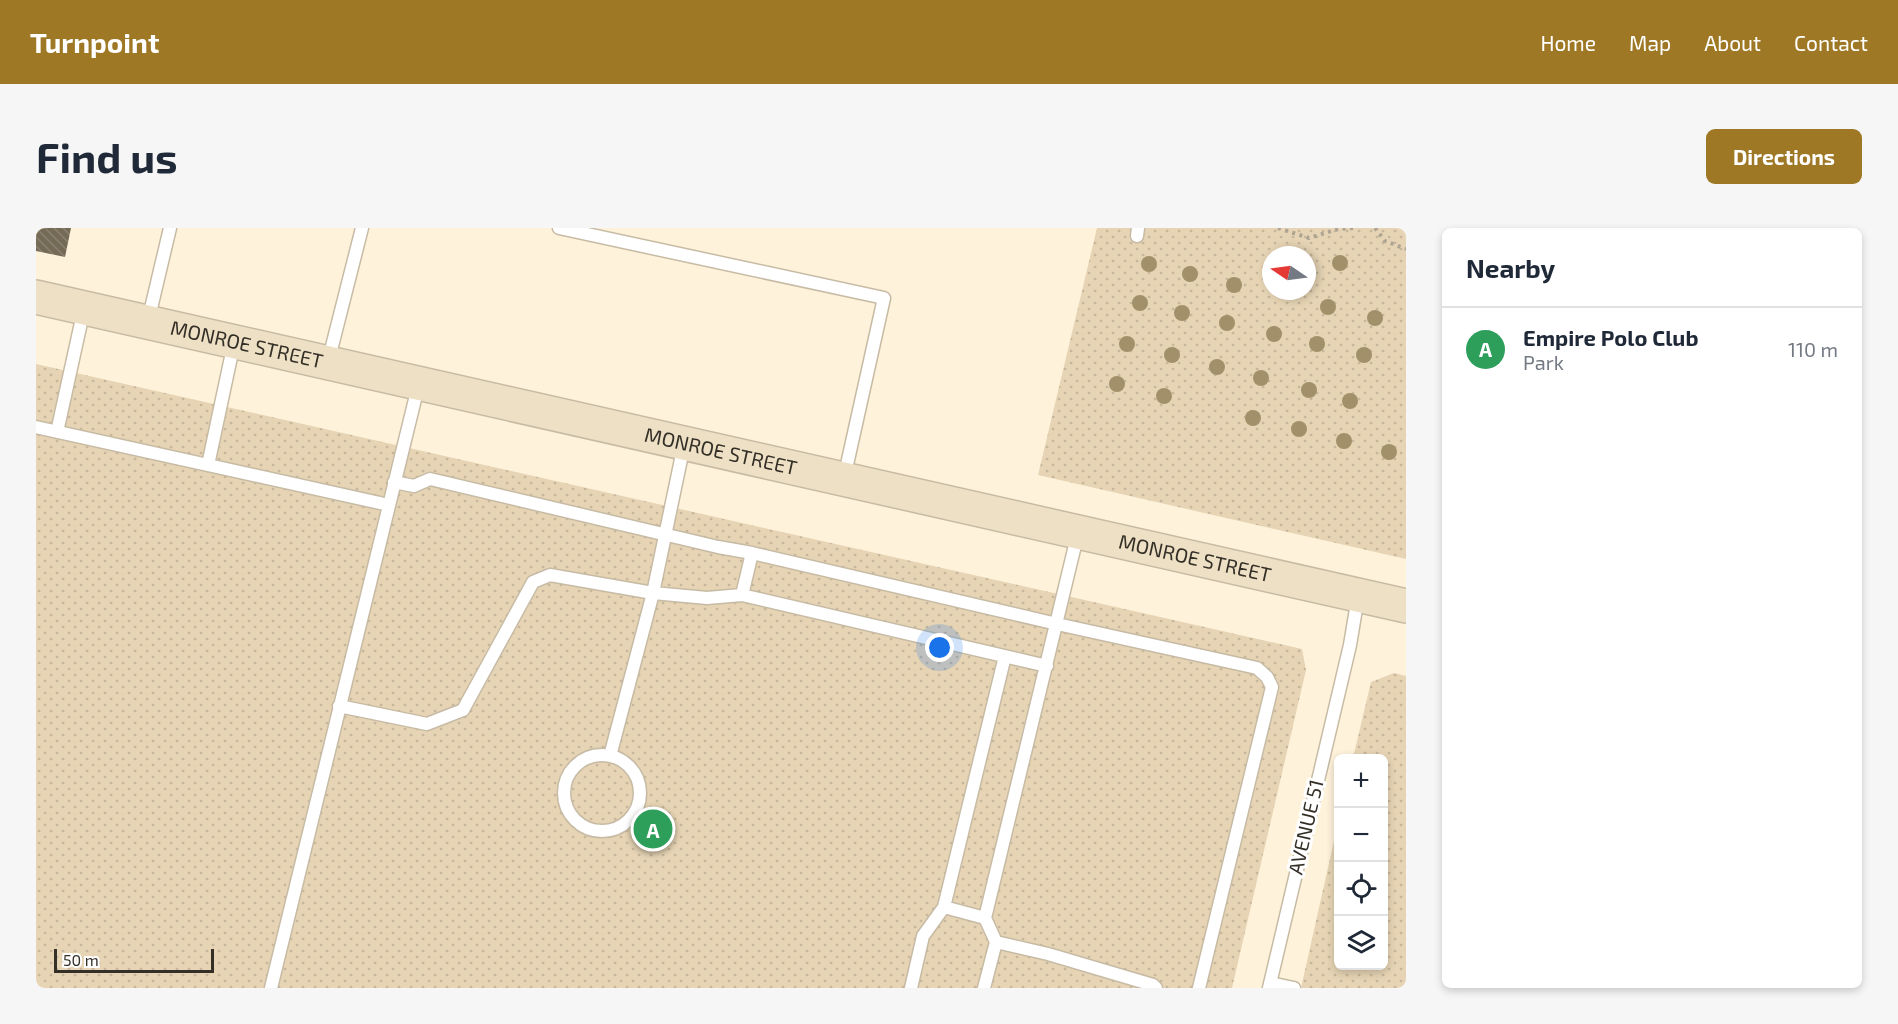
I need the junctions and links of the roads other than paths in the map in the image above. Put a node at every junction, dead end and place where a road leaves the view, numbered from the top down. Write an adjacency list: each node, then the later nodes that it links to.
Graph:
1 (170, 228): 6 (lane)
2 (362, 228): 8 (lane)
3 (559, 228): 14 (lane)
4 (36, 297): 5 (main road, MONROE STREET)
5 (84, 308): 6 (main road, MONROE STREET); 11 (lane)
6 (148, 322): 7 (main road, MONROE STREET)
7 (235, 342): 8 (main road, MONROE STREET); 13 (lane)
8 (328, 363): 9 (main road, MONROE STREET)
9 (419, 383): 12 (main road, MONROE STREET); 15 (lane)
10 (36, 428): 11 (lane)
11 (57, 432): 13 (lane)
12 (685, 443): 14 (main road, MONROE STREET); 18 (lane)
13 (208, 465): 16 (lane)
14 (844, 479): 17 (main road, MONROE STREET)
15 (394, 482): 16 (lane); 18 (lane)
16 (389, 505): 27 (lane)
17 (1078, 532): 22 (main road, MONROE STREET); 24 (lane)
18 (665, 534): 19 (lane); 20 (lane)
19 (752, 553): 21 (lane); 24 (lane)
20 (653, 593): 21 (lane); 27 (lane); 28 (lane)
21 (742, 595): 25 (lane)
22 (1359, 595): 23 (main road, MONROE STREET); 32 (lane, AVENUE 51)
23 (1406, 606)
24 (1057, 624): 26 (lane); 37 (lane)
25 (1005, 656): 26 (lane); 29 (lane)
26 (1047, 666): 30 (lane)
27 (339, 706): 33 (lane)
28 (610, 756): 28 (lane)
29 (944, 907): 30 (lane); 34 (lane)
30 (985, 918): 31 (lane)
31 (996, 942): 35 (lane); 36 (lane)
32 (1270, 985): 38 (lane)
33 (271, 988)
34 (911, 988)
35 (984, 988)
36 (1156, 988)
37 (1199, 988)
38 (1294, 988)

